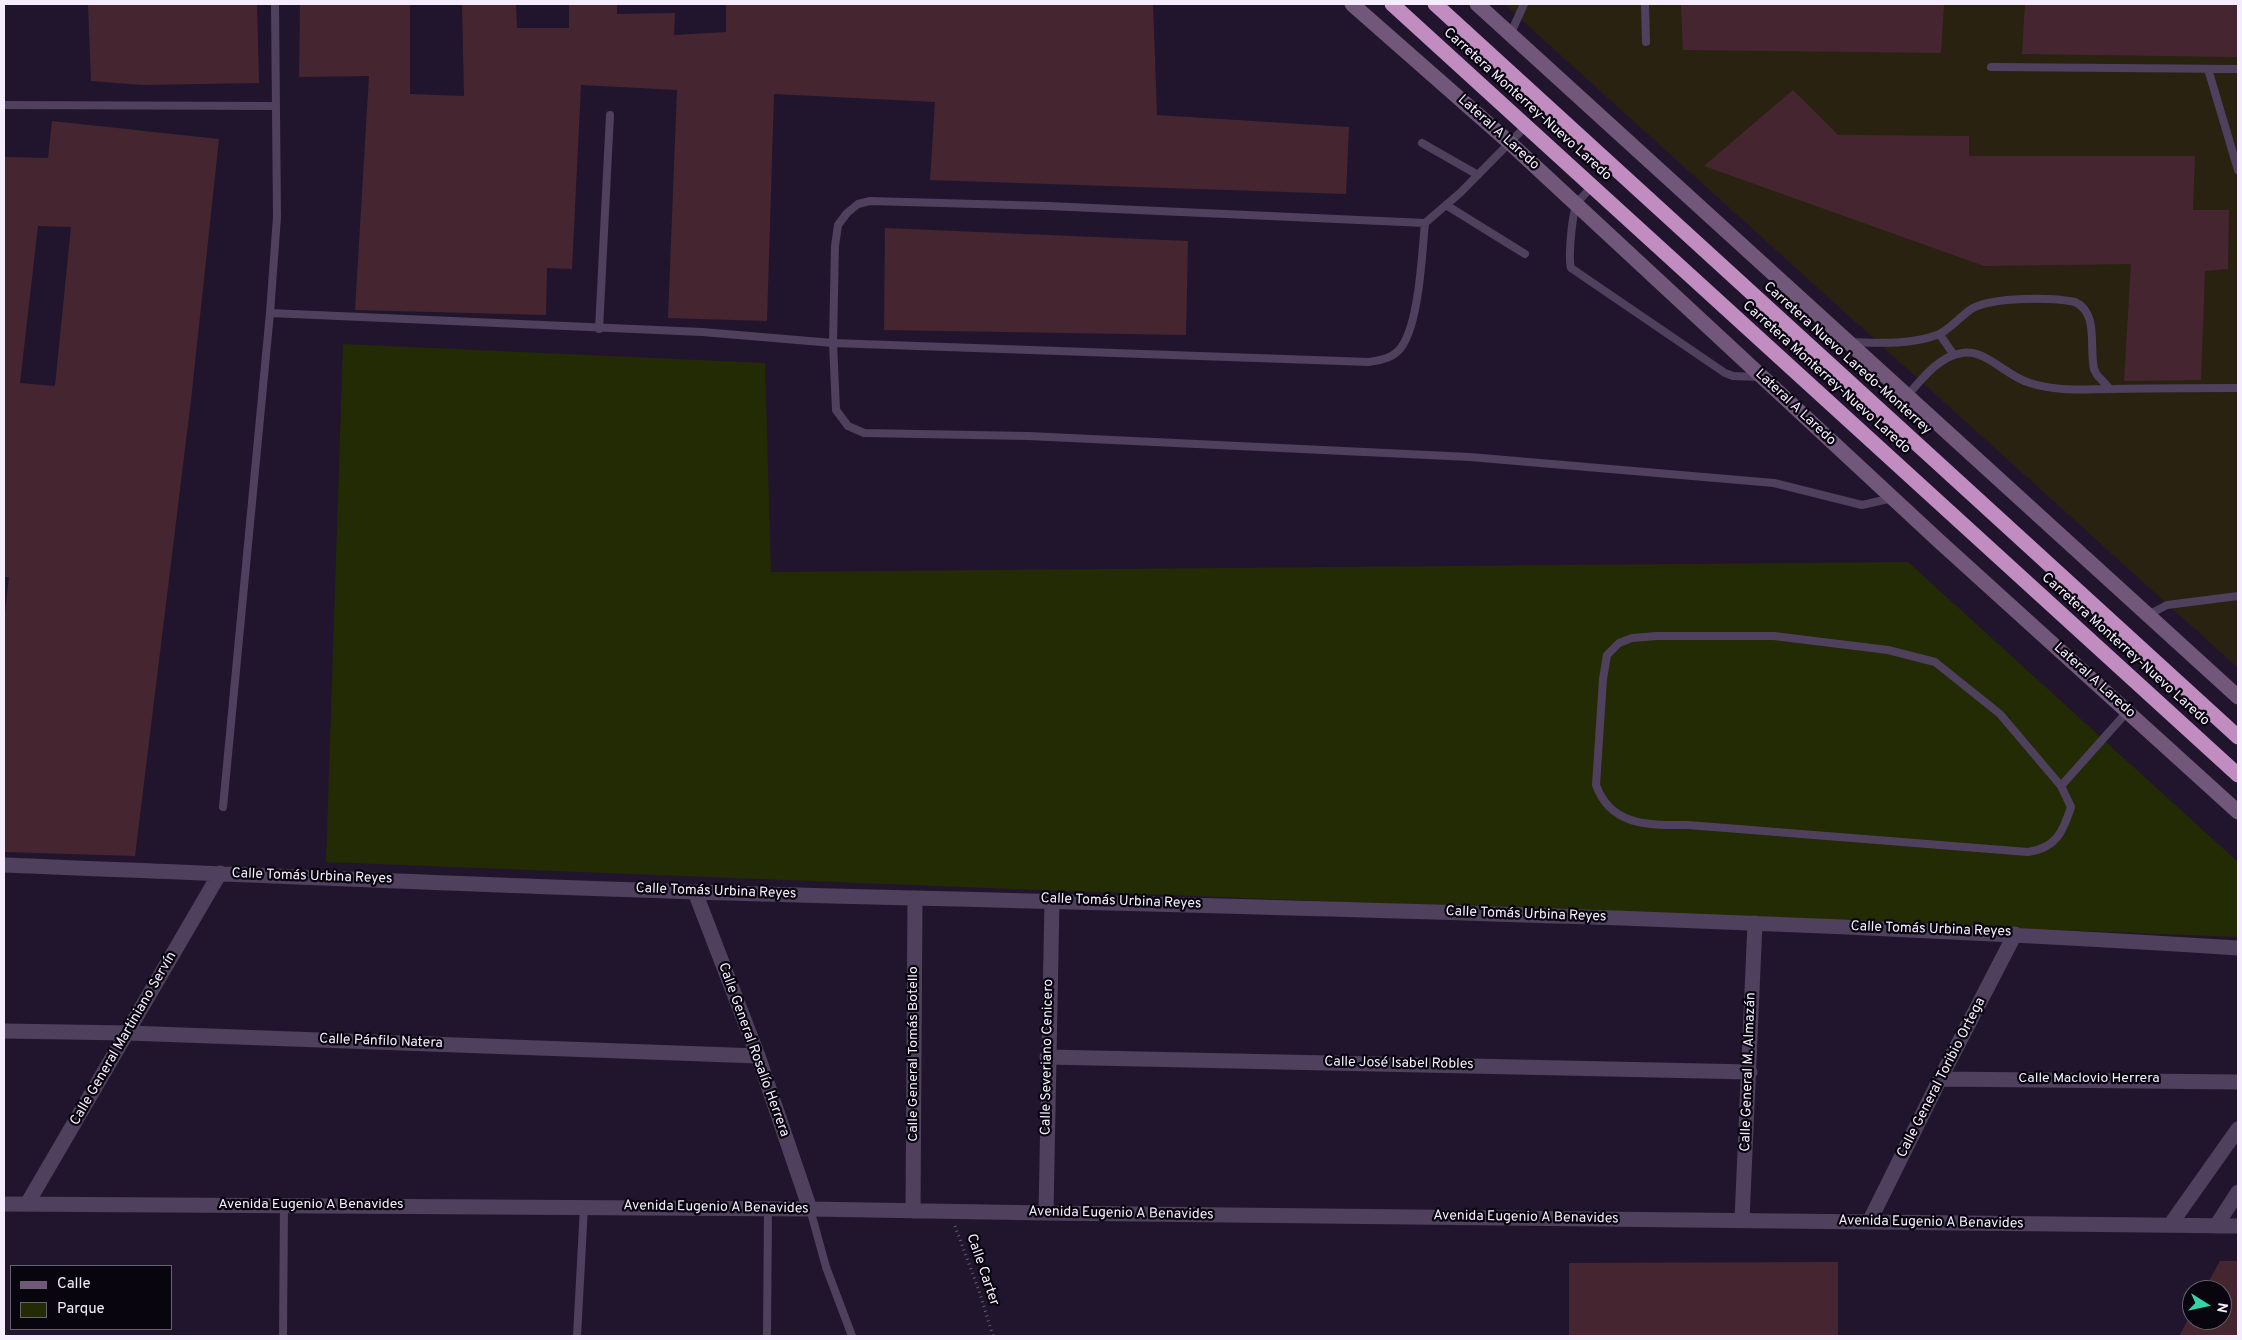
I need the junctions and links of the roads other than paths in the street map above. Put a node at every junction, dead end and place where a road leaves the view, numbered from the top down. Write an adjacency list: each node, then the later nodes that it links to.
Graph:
1 (275, 4): 14 (lane)
2 (1352, 4): 17 (street, Lateral A Laredo)
3 (1392, 4): 16 (highway, Carretera Monterrey-Nuevo Laredo)
4 (1435, 4): 41 (highway, Carretera Nuevo Laredo-Monterrey)
5 (1477, 4): 8 (street)
6 (1524, 4): 8 (lane)
7 (1645, 4): 9 (lane)
8 (1510, 35): 29 (street)
9 (1646, 42)
10 (1991, 67): 11 (lane)
11 (2208, 69): 12 (lane); 19 (lane)
12 (2238, 69)
13 (4, 106): 14 (lane)
14 (276, 106): 26 (lane)
15 (610, 115): 27 (lane)
16 (1526, 126): 17 (lane); 21 (highway, Carretera Monterrey-Nuevo Laredo)
17 (1510, 143): 20 (lane); 22 (street, Lateral A Laredo)
18 (1422, 144): 20 (lane)
19 (2238, 170)
20 (1478, 175): 23 (lane)
21 (1592, 186): 22 (lane); 42 (highway, Carretera Monterrey-Nuevo Laredo)
22 (1576, 205): 32 (street, Lateral A Laredo); 32 (lane)
23 (1446, 206): 24 (lane); 25 (lane)
24 (1425, 223): 30 (lane); 30 (lane)
25 (1525, 254)
26 (270, 313): 27 (lane); 44 (lane)
27 (599, 329): 30 (lane)
28 (1940, 335): 29 (lane); 31 (lane); 33 (lane)
29 (1849, 342): 35 (street)
30 (833, 343): 36 (lane)
31 (1954, 355): 33 (lane); 35 (lane)
32 (1762, 376): 36 (street, Lateral A Laredo)
33 (2110, 388): 34 (lane)
34 (2238, 388)
35 (1907, 396): 38 (street)
36 (1893, 498): 40 (street, Lateral A Laredo)
37 (2238, 596): 38 (lane)
38 (2148, 615): 39 (street)
39 (2238, 697)
40 (2127, 712): 43 (lane); 45 (street, Lateral A Laredo)
41 (2238, 737)
42 (2238, 775)
43 (2061, 786): 43 (lane)
44 (223, 807)
45 (2238, 812)
46 (4, 865): 47 (street, Calle Tomás Urbina Reyes)
47 (220, 873): 48 (street, Calle Tomás Urbina Reyes); 55 (street, Calle General Martiniano Servín)
48 (695, 892): 49 (street, Calle Tomás Urbina Reyes); 56 (street, Calle General Rosalío Herrera)
49 (915, 898): 50 (street, Calle Tomás Urbina Reyes); 69 (street, Calle General Tomás Botello)
50 (1052, 900): 51 (street, Calle Tomás Urbina Reyes); 57 (street, Calle Severiano Cenicero)
51 (1755, 923): 52 (street, Calle Tomás Urbina Reyes); 58 (street, Calle General M. Almazán)
52 (2015, 934): 53 (street, Calle Tomás Urbina Reyes); 59 (street, Calle General Toribio Ortega)
53 (2238, 948)
54 (4, 1031): 55 (street, Calle Pánfilo Natera)
55 (128, 1033): 56 (street, Calle Pánfilo Natera); 64 (street, Calle General Martiniano Servín)
56 (758, 1056): 68 (street, Calle General Rosalío Herrera)
57 (1047, 1057): 58 (street, Calle José Isabel Robles); 70 (street, Calle Severiano Cenicero)
58 (1750, 1072): 71 (street, Calle General M. Almazán)
59 (1940, 1079): 60 (street, Calle Maclovio Herrera); 72 (street, Calle General Toribio Ortega)
60 (2238, 1082)
61 (2238, 1129): 73 (street)
62 (2238, 1192): 74 (street)
63 (4, 1204): 64 (street, Avenida Eugenio A Benavides)
64 (27, 1204): 65 (street, Avenida Eugenio A Benavides)
65 (284, 1205): 66 (street, Avenida Eugenio A Benavides); 76 (lane)
66 (584, 1207): 67 (street, Avenida Eugenio A Benavides); 77 (lane)
67 (768, 1208): 68 (street, Avenida Eugenio A Benavides); 78 (lane)
68 (810, 1209): 69 (street, Avenida Eugenio A Benavides); 79 (lane)
69 (913, 1211): 70 (street, Avenida Eugenio A Benavides)
70 (1046, 1213): 71 (street, Avenida Eugenio A Benavides)
71 (1742, 1220): 72 (street, Avenida Eugenio A Benavides)
72 (1870, 1222): 73 (street, Avenida Eugenio A Benavides)
73 (2170, 1225): 74 (street, Avenida Eugenio A Benavides)
74 (2216, 1226): 75 (street, Avenida Eugenio A Benavides)
75 (2238, 1226)
76 (283, 1336)
77 (576, 1336)
78 (767, 1336)
79 (852, 1336)

